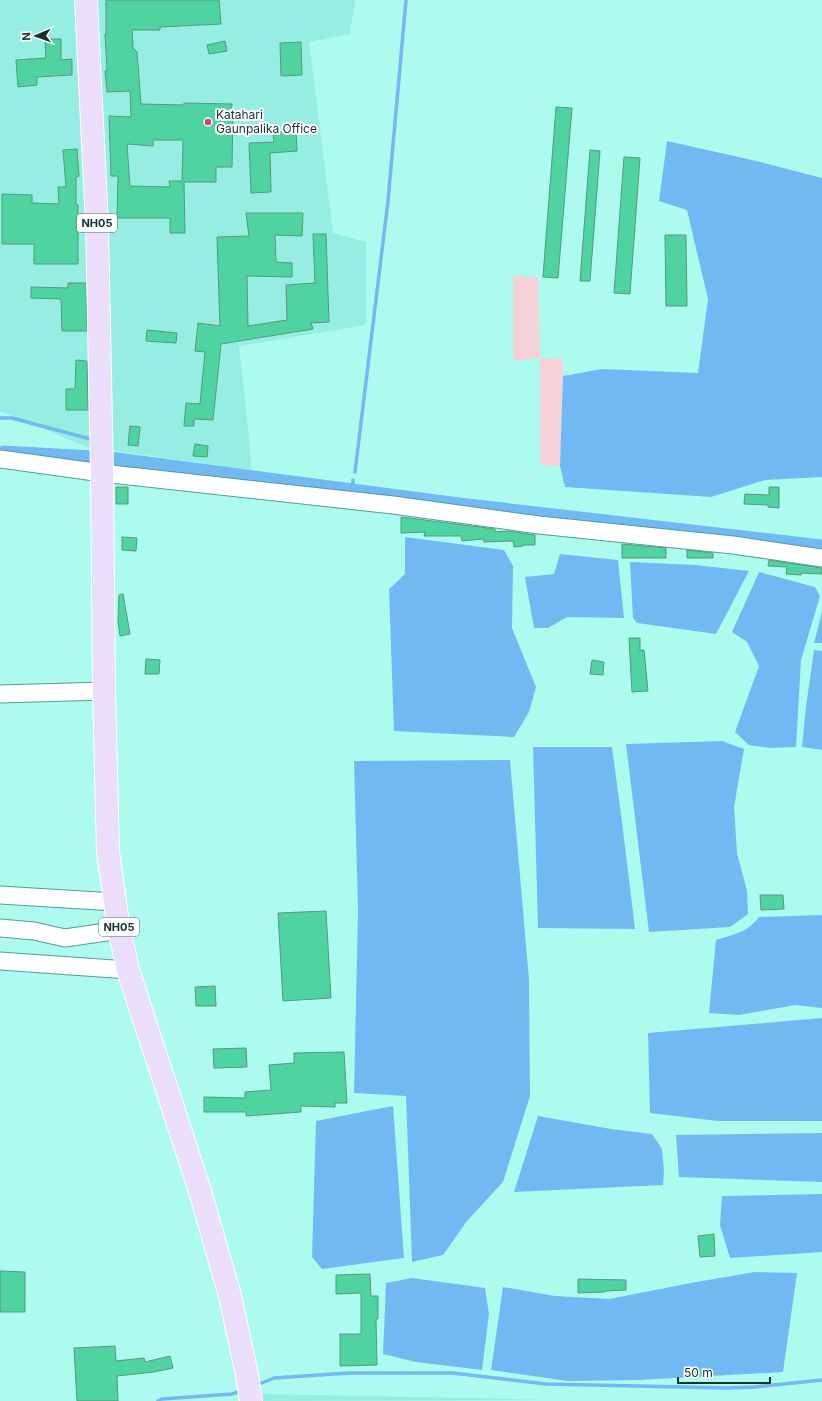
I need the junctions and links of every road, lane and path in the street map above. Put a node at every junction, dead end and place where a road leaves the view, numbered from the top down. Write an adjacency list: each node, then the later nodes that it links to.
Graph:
1 (86, 0): 3 (main road, NH05)
2 (0, 459): 3 (street)
3 (101, 461): 4 (street); 5 (main road, NH05)
4 (822, 558)
5 (104, 692): 6 (street); 8 (main road, NH05)
6 (0, 694)
7 (0, 895): 8 (street)
8 (115, 902): 10 (main road, NH05)
9 (0, 928): 10 (street)
10 (120, 930): 12 (main road, NH05)
11 (0, 961): 12 (street)
12 (128, 970): 13 (main road, NH05)
13 (251, 1401)

